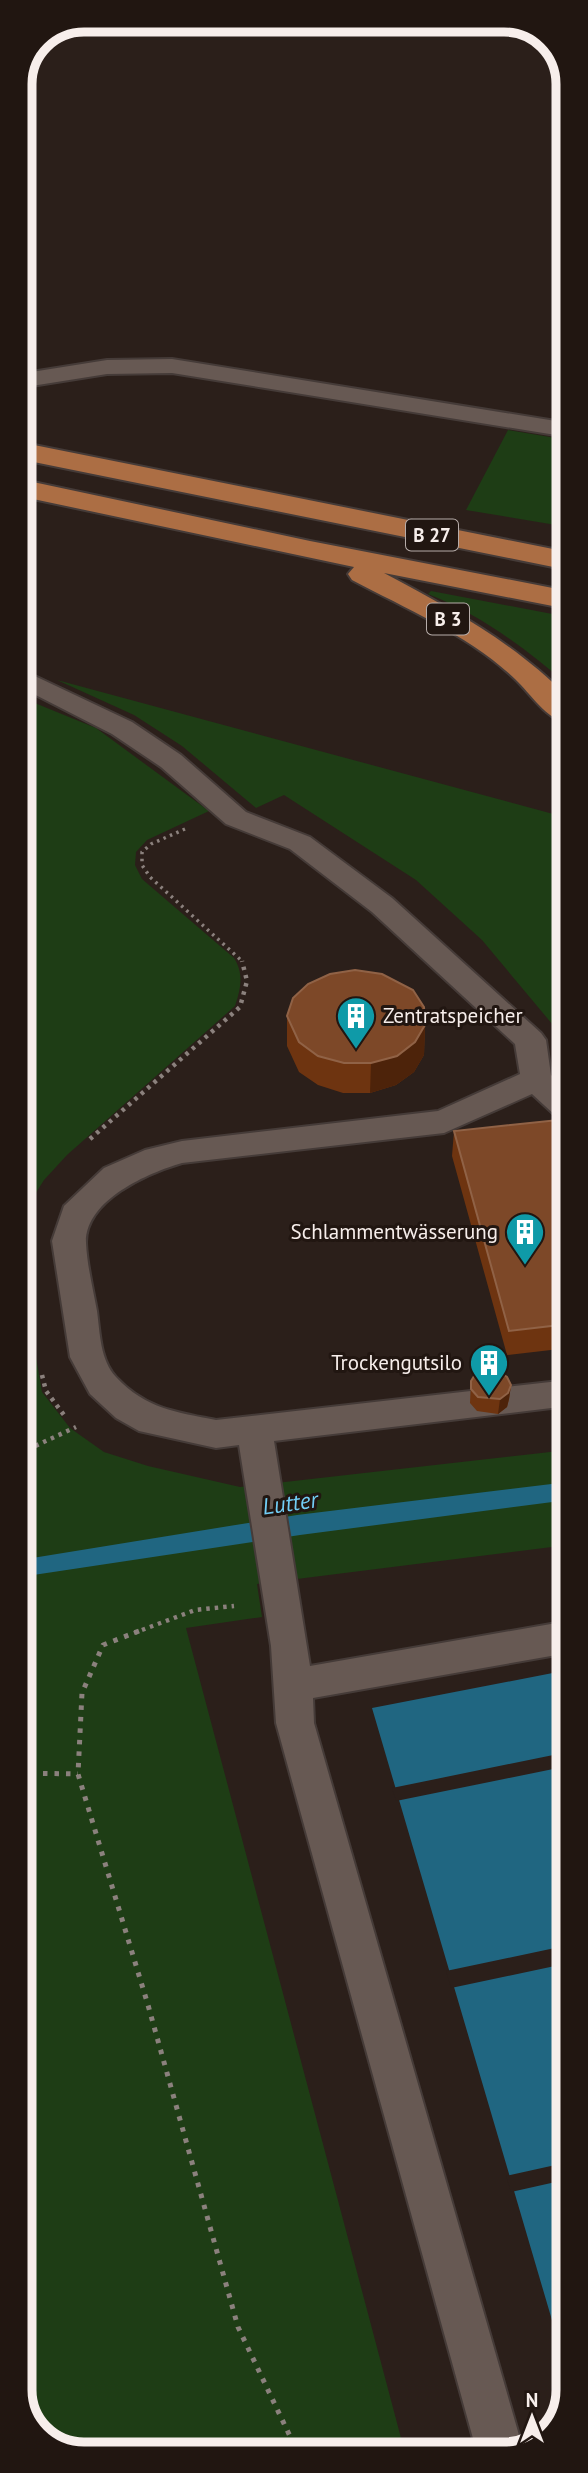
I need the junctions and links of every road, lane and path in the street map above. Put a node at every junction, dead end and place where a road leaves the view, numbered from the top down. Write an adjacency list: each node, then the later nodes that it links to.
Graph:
1 (32, 379): 2 (lane)
2 (556, 428)
3 (32, 453): 6 (highway, B 27)
4 (32, 490): 5 (highway, B 27)
5 (310, 550): 7 (highway, B 27); 9 (highway, B 3)
6 (556, 559)
7 (556, 598)
8 (32, 683): 12 (lane)
9 (556, 703)
10 (553, 746): 11 (path)
11 (556, 749)
12 (536, 1079): 13 (lane); 16 (lane)
13 (556, 1097)
14 (556, 1394): 16 (lane)
15 (76, 1427): 17 (path)
16 (254, 1429): 18 (lane)
17 (32, 1447)
18 (277, 1568): 20 (lane); 22 (path)
19 (556, 1639): 20 (lane)
20 (293, 1685): 24 (lane)
21 (32, 1773): 22 (path)
22 (78, 1774): 23 (path)
23 (293, 2442)
24 (498, 2442)

